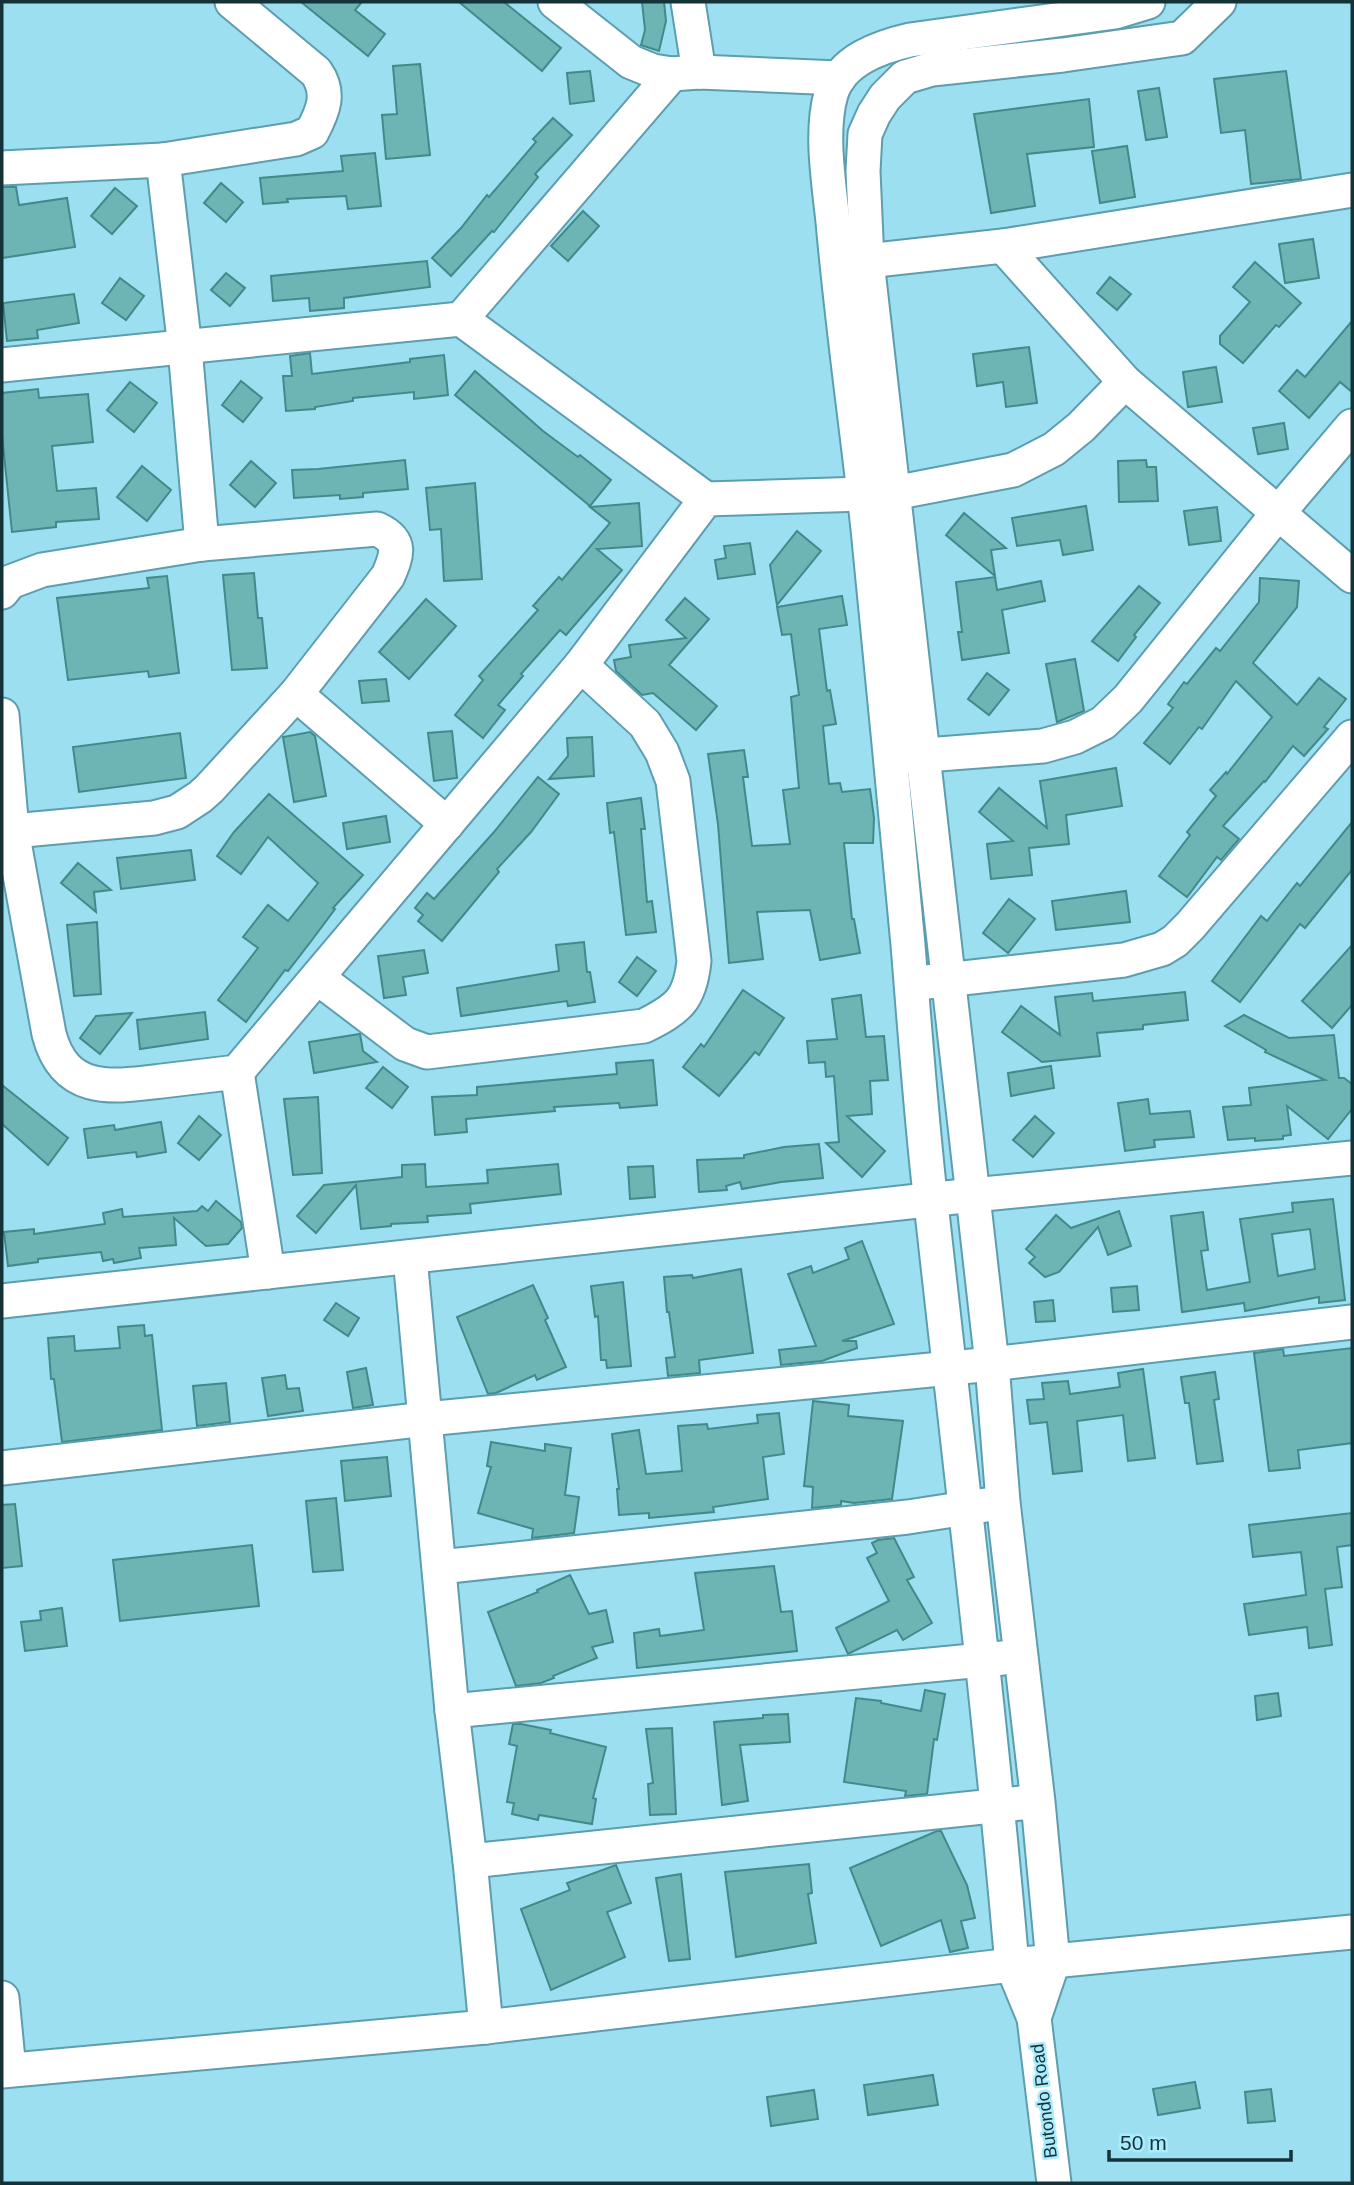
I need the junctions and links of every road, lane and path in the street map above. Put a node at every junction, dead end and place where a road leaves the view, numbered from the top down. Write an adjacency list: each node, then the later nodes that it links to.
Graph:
1 (232, 2): 8 (street)
2 (555, 2): 6 (street)
3 (688, 2): 6 (street)
4 (1148, 2): 7 (street)
5 (1219, 2): 12 (street)
6 (685, 73): 7 (street); 13 (street)
7 (839, 78): 12 (street)
8 (163, 160): 9 (street); 14 (street)
9 (2, 168)
10 (1352, 190): 11 (street)
11 (1003, 246): 12 (street); 16 (street)
12 (852, 261): 18 (street)
13 (461, 318): 14 (street); 19 (street)
14 (185, 348): 15 (street); 21 (street)
15 (2, 365)
16 (1125, 383): 18 (street); 20 (street)
17 (1352, 426): 20 (street)
18 (879, 494): 19 (street); 28 (street)
19 (706, 499): 24 (street)
20 (1278, 513): 22 (street); 28 (street)
21 (202, 544): 23 (street); 25 (street)
22 (1352, 576)
23 (2, 592)
24 (581, 664): 29 (street); 31 (street)
25 (296, 694): 29 (street); 30 (street)
26 (2, 715): 30 (street)
27 (1352, 737): 32 (street)
28 (907, 756): 32 (street); 33 (street)
29 (447, 824): 31 (street)
30 (7, 832): 34 (street)
31 (318, 978): 34 (street)
32 (949, 980): 33 (street); 36 (street)
33 (911, 983): 37 (street)
34 (237, 1072): 39 (street)
35 (1352, 1158): 36 (street)
36 (973, 1195): 37 (street); 42 (street)
37 (930, 1201): 38 (street); 43 (street)
38 (410, 1257): 39 (street); 44 (street)
39 (268, 1272): 40 (street)
40 (2, 1301)
41 (1352, 1322): 42 (street)
42 (992, 1364): 43 (street); 46 (street)
43 (951, 1368): 44 (street); 47 (street)
44 (426, 1419): 45 (street); 48 (street)
45 (2, 1468)
46 (1003, 1502): 47 (street); 49 (street)
47 (967, 1508): 48 (street); 50 (street)
48 (440, 1567): 51 (street)
49 (1020, 1656): 50 (street); 52 (street)
50 (982, 1660): 51 (street); 53 (street)
51 (452, 1711): 54 (street)
52 (1038, 1802): 53 (street); 56 (street)
53 (998, 1805): 54 (street); 57 (street)
54 (470, 1861): 60 (street)
55 (1352, 1932): 56 (street)
56 (1053, 1962): 57 (street); 59 (street)
57 (1012, 1965): 59 (street); 60 (street)
58 (2, 1998): 61 (street)
59 (1034, 2018): 62 (street, Butondo Road)
60 (486, 2028): 61 (street)
61 (6, 2071)
62 (1054, 2183)

